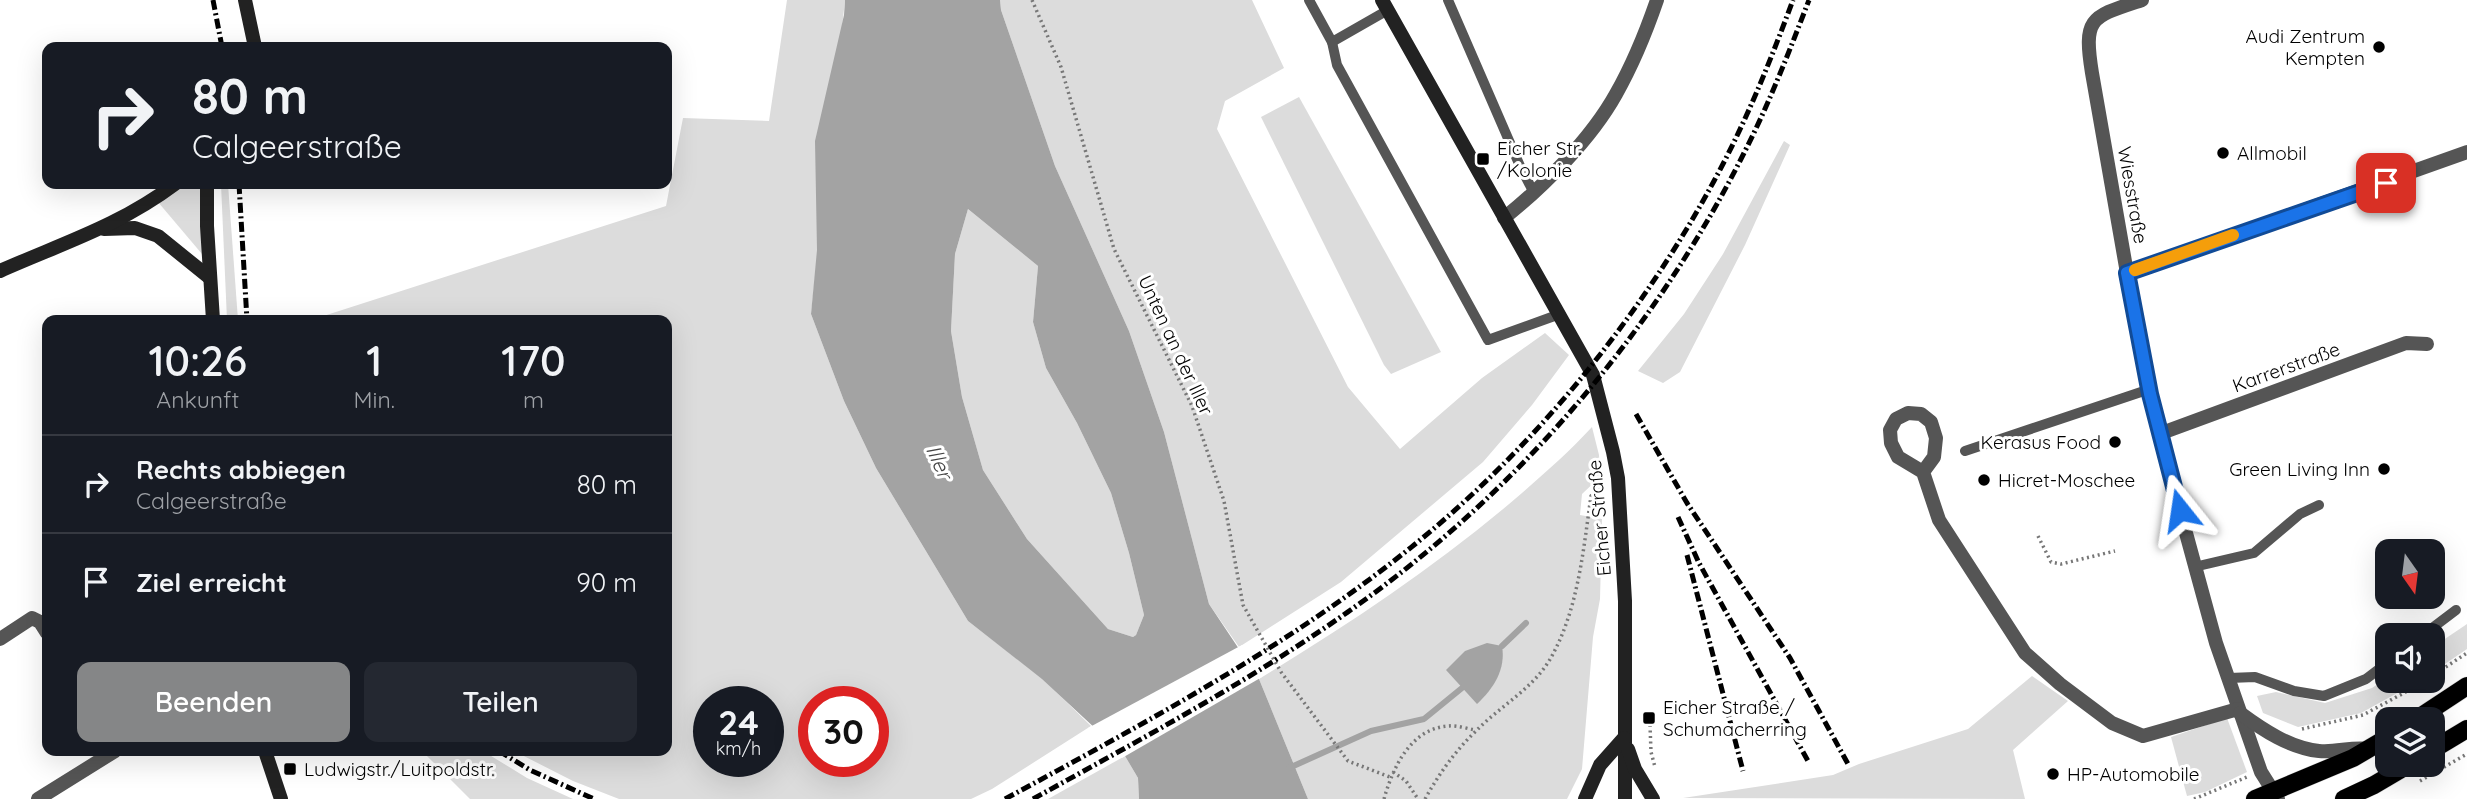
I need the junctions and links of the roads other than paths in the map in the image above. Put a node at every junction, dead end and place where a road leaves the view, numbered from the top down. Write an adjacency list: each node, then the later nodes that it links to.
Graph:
1 (245, 0): 7 (street)
2 (1309, 0): 8 (lane)
3 (1448, 0): 12 (lane)
4 (1657, 0): 12 (street)
5 (2142, 0): 16 (street, Wiesstraße)
6 (1385, 5): 8 (lane); 13 (street, Eicher Straße)
7 (254, 42)
8 (1332, 43): 18 (lane)
9 (2467, 152): 16 (street)
10 (168, 189): 14 (street)
11 (207, 189): 17 (street)
12 (1534, 193): 13 (street)
13 (1504, 218): 18 (street, Eicher Straße)
14 (103, 229): 15 (street); 17 (street)
15 (0, 271)
16 (2127, 273): 21 (street, Wiesstraße)
17 (210, 278): 19 (street)
18 (1560, 314): 37 (street, Eicher Straße)
19 (213, 315)
20 (2427, 344): 22 (street, Karrerstraße)
21 (2150, 389): 22 (street, Wiesstraße); 23 (lane)
22 (2160, 434): 26 (street, Wiesstraße)
23 (1965, 451)
24 (1923, 472): 35 (street)
25 (2319, 505): 26 (lane)
26 (2194, 567): 32 (street, Wiesstraße)
27 (2456, 610): 28 (lane)
28 (2439, 623)
29 (42, 625): 30 (street)
30 (0, 639)
31 (2375, 672): 32 (lane)
32 (2229, 678): 35 (street, Wiesstraße)
33 (2467, 686): 34 (main road)
34 (2435, 707)
35 (2238, 711): 40 (street); 44 (street, Wiesstraße)
36 (2467, 729): 38 (main road)
37 (1624, 738): 47 (street); 48 (street, Eicher Straße); 49 (street)
38 (2445, 742)
39 (2375, 745): 40 (main road)
40 (2369, 749): 44 (main road)
41 (107, 756): 45 (street)
42 (267, 756): 46 (street)
43 (2388, 777): 51 (main road)
44 (2275, 795): 50 (main road)
45 (38, 799)
46 (281, 799)
47 (1585, 799)
48 (1625, 799)
49 (1653, 799)
50 (2255, 799)
51 (2344, 799)

